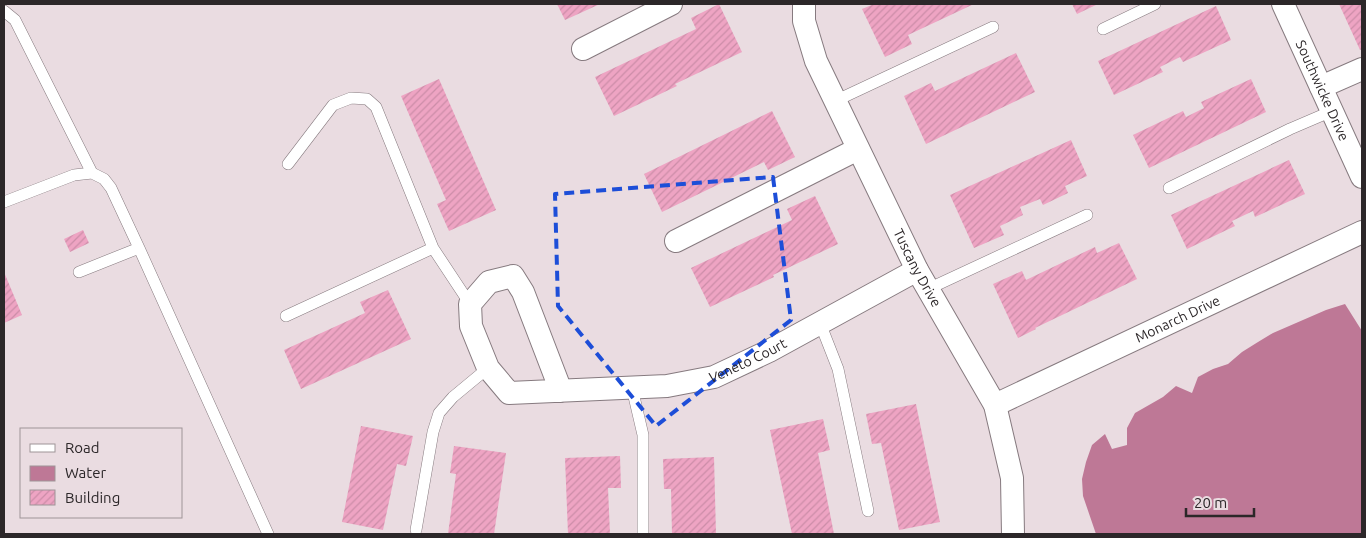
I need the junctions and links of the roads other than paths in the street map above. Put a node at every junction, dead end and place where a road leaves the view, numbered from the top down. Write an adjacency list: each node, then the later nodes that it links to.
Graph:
1 (671, 4): 8 (street)
2 (804, 4): 11 (street, Tuscany Drive)
3 (1155, 4): 7 (lane)
4 (1283, 4): 10 (street, Southwicke Drive)
5 (4, 11): 15 (lane)
6 (993, 26): 11 (lane)
7 (1103, 29)
8 (583, 49)
9 (1362, 69): 10 (street)
10 (1321, 87): 12 (street, Southwicke Drive)
11 (835, 101): 13 (street, Tuscany Drive)
12 (1332, 111): 16 (street, Southwicke Drive); 17 (lane)
13 (858, 149): 21 (street); 25 (street, Tuscany Drive)
14 (288, 164): 23 (lane)
15 (92, 173): 18 (lane); 22 (lane)
16 (1362, 178)
17 (1170, 188)
18 (4, 202)
19 (1087, 215): 25 (lane)
20 (1362, 232): 32 (street, Monarch Drive)
21 (676, 241)
22 (139, 248): 24 (lane); 36 (lane)
23 (433, 248): 26 (lane); 27 (lane)
24 (79, 272)
25 (922, 279): 28 (street, Veneto Court); 32 (street, Tuscany Drive)
26 (470, 304): 29 (street, Veneto Court); 31 (street)
27 (286, 316)
28 (820, 323): 30 (street, Veneto Court); 33 (lane)
29 (488, 368): 31 (street, Veneto Court); 34 (lane)
30 (632, 388): 31 (street, Veneto Court); 35 (lane)
31 (561, 391)
32 (995, 405): 37 (street, Tuscany Drive)
33 (868, 511)
34 (416, 530)
35 (643, 533)
36 (268, 534)
37 (1012, 534)

